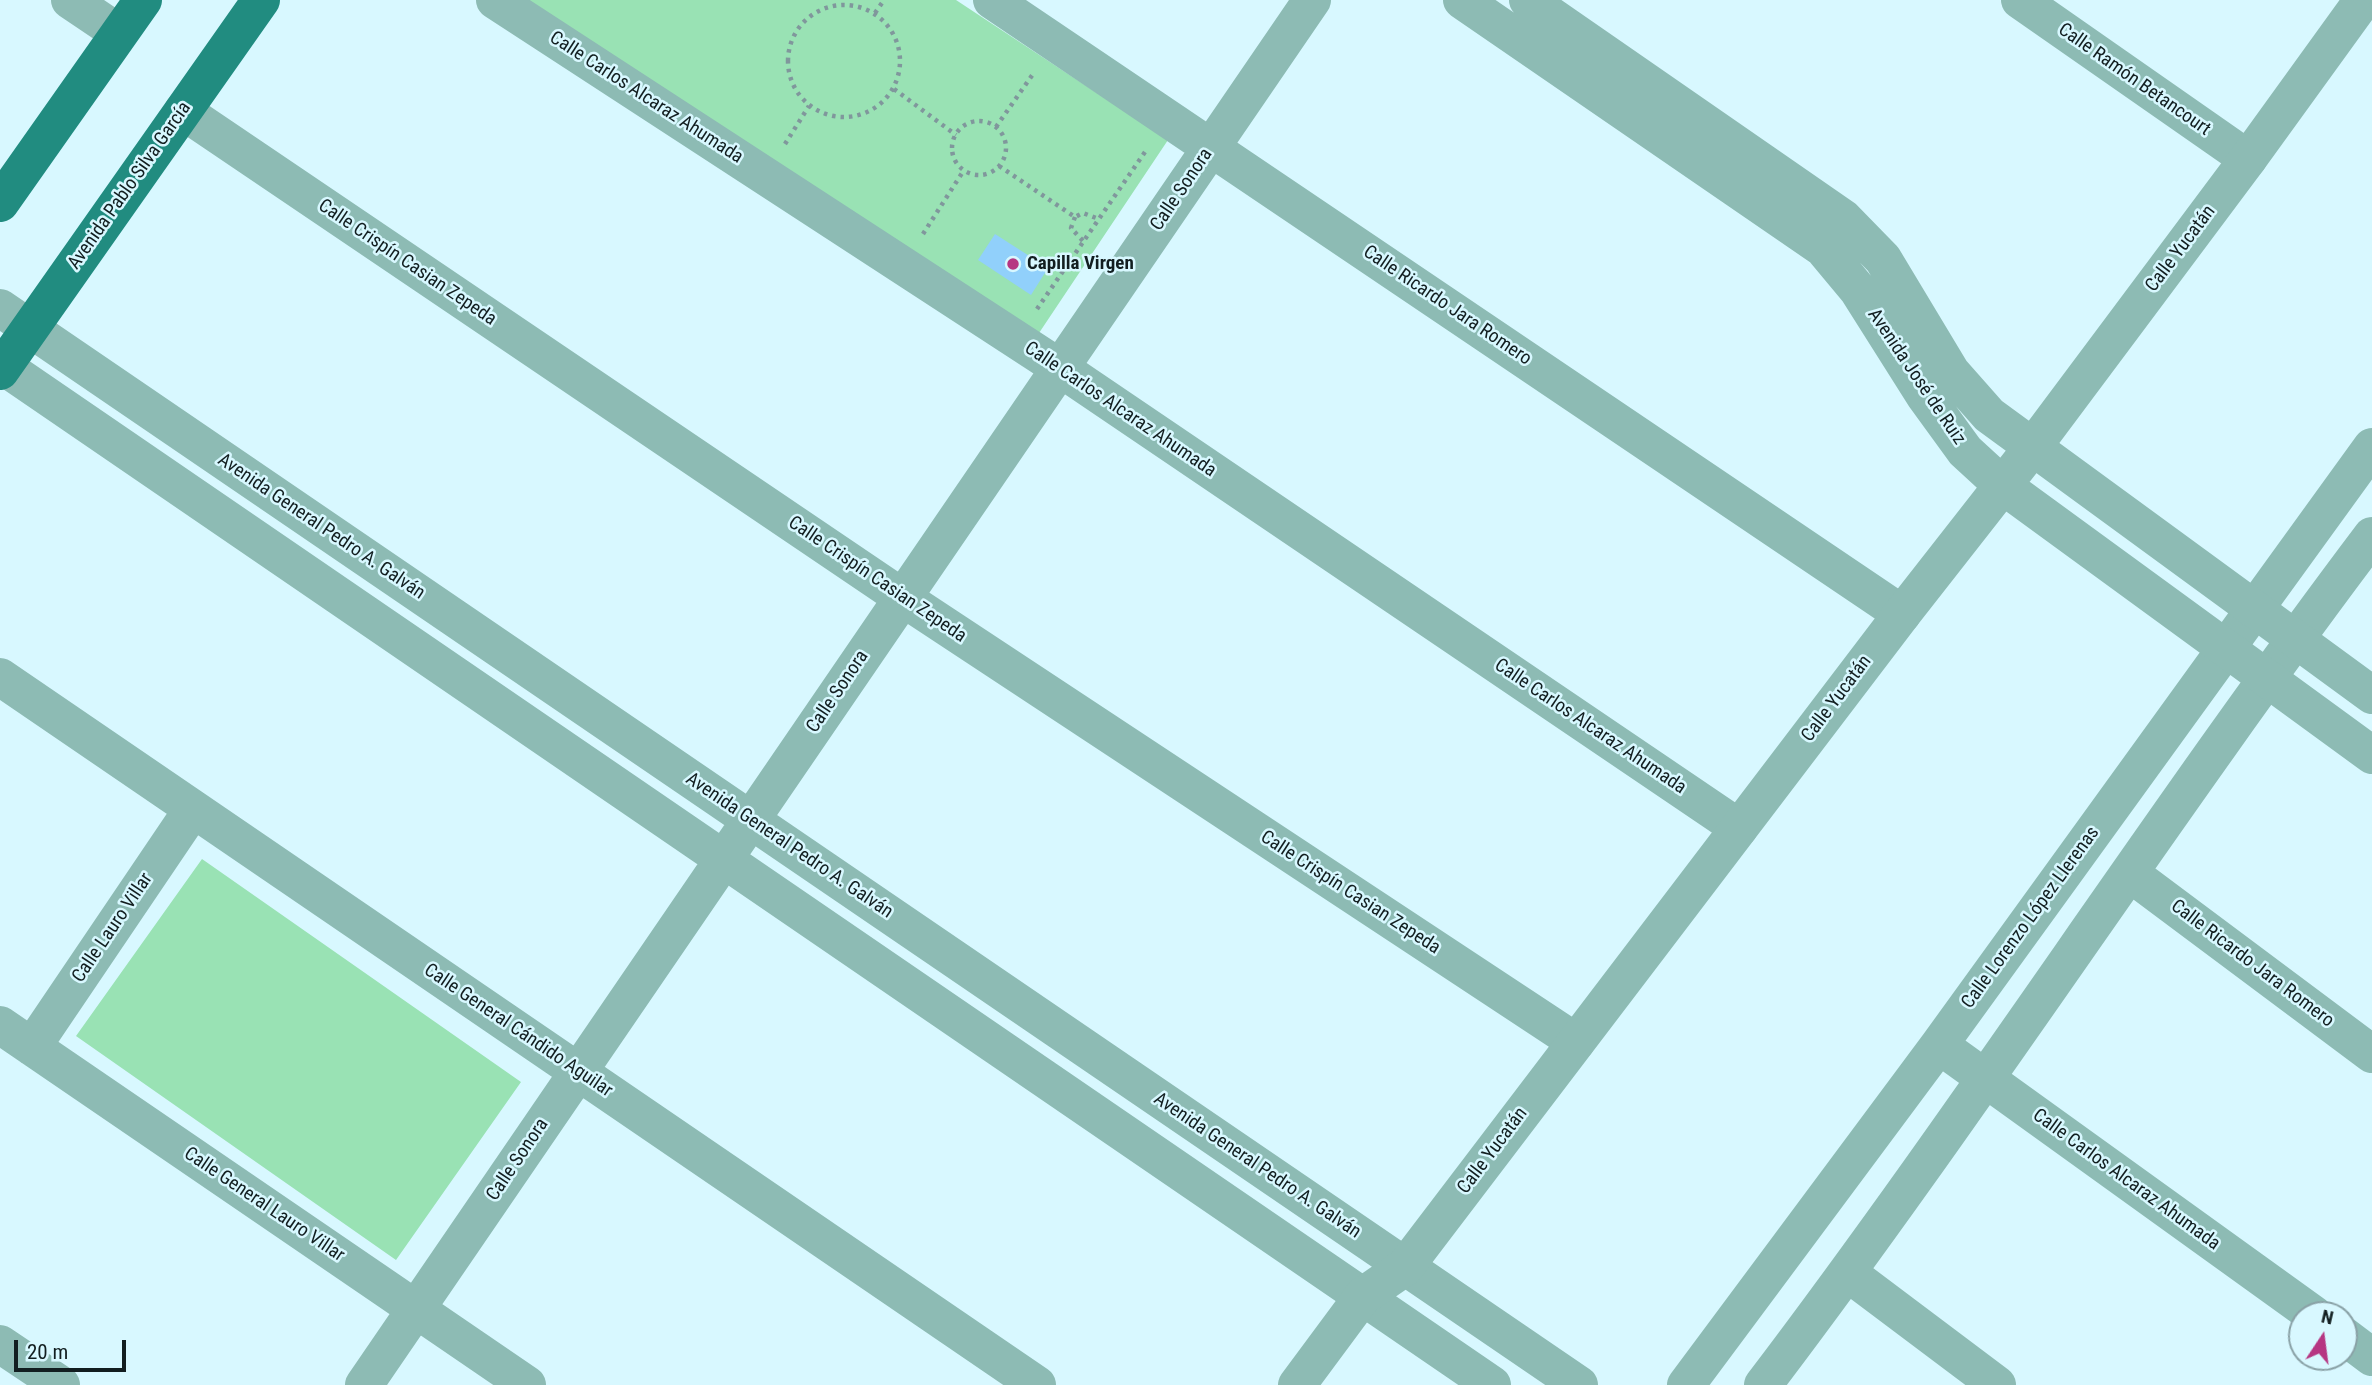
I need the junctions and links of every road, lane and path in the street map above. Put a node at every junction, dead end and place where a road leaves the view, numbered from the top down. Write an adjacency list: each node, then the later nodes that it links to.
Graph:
1 (70, 0): 13 (street)
2 (143, 0): 13 (main road)
3 (261, 0): 16 (main road, Avenida Pablo Silva García)
4 (495, 0): 32 (street, Calle Carlos Alcaraz Ahumada)
5 (884, 0): 12 (path)
6 (992, 0): 20 (street, Calle Ricardo Jara Romero)
7 (1312, 0): 20 (street, Calle Sonora)
8 (1462, 0): 35 (street, Avenida José de Ruiz)
9 (1528, 0): 34 (street, Avenida José de Ruiz)
10 (2020, 0): 21 (street, Calle Ramón Betancourt)
11 (2363, 0): 21 (street, Calle Yucatán)
12 (875, 13): 15 (path); 15 (path)
13 (119, 33): 24 (main road)
14 (1040, 64): 17 (path)
15 (894, 89): 18 (path)
16 (183, 111): 30 (main road, Avenida Pablo Silva García); 37 (street, Calle Crispín Casian Zepeda)
17 (996, 127): 18 (path); 22 (path)
18 (956, 135): 23 (path)
19 (1153, 142): 26 (path)
20 (1212, 146): 32 (street, Calle Sonora); 39 (street, Calle Ricardo Jara Romero)
21 (2248, 159): 34 (street, Calle Yucatán)
22 (999, 166): 23 (path); 25 (path)
23 (964, 170): 27 (path)
24 (0, 203)
25 (1075, 217): 26 (path); 28 (path)
26 (1099, 219): 28 (path)
27 (920, 239)
28 (1084, 242): 29 (path)
29 (1034, 314)
30 (15, 318): 31 (main road, Avenida Pablo Silva García); 47 (street, Avenida General Pedro A. Galván)
31 (1, 367): 49 (street)
32 (1060, 368): 37 (street, Calle Sonora); 48 (street, Calle Carlos Alcaraz Ahumada)
33 (2372, 447): 38 (street, Calle Lorenzo López Llerenas)
34 (2032, 448): 35 (street, Calle Yucatán); 38 (street, Avenida José de Ruiz)
35 (2001, 485): 39 (street, Calle Yucatán); 41 (street, Avenida José de Ruiz)
36 (2372, 536): 40 (street)
37 (903, 598): 47 (street, Calle Sonora); 52 (street, Calle Crispín Casian Zepeda)
38 (2254, 610): 40 (street, Avenida José de Ruiz); 41 (street, Calle Lorenzo López Llerenas)
39 (1902, 614): 48 (street, Calle Yucatán)
40 (2294, 639): 43 (street); 44 (street, Avenida José de Ruiz)
41 (2226, 648): 43 (street, Avenida José de Ruiz); 53 (street, Calle Lorenzo López Llerenas)
42 (0, 677): 46 (street, Calle General Cándido Aguilar)
43 (2266, 678): 45 (street, Avenida José de Ruiz); 50 (street)
44 (2372, 695)
45 (2372, 755)
46 (193, 809): 54 (street, Calle Lauro Villar); 56 (street, Calle General Cándido Aguilar)
47 (750, 820): 49 (street, Calle Sonora); 58 (street, Avenida General Pedro A. Galván)
48 (1739, 828): 52 (street, Calle Yucatán)
49 (724, 860): 56 (street, Calle Sonora); 60 (street)
50 (2131, 874): 55 (street, Calle Ricardo Jara Romero); 57 (street)
51 (0, 1025): 54 (street, Calle General Lauro Villar)
52 (1576, 1042): 58 (street, Calle Yucatán)
53 (1939, 1045): 57 (street, Calle Carlos Alcaraz Ahumada); 71 (street, Calle Lorenzo López Llerenas)
54 (32, 1047): 62 (street, Calle General Lauro Villar)
55 (2372, 1054)
56 (578, 1072): 62 (street, Calle Sonora); 67 (street, Calle General Cándido Aguilar)
57 (1986, 1079): 59 (street); 61 (street, Calle Carlos Alcaraz Ahumada)
58 (1405, 1267): 60 (street, Calle Yucatán); 70 (street, Avenida General Pedro A. Galván)
59 (1848, 1273): 72 (street); 73 (street)
60 (1363, 1296): 68 (street, Calle Yucatán); 69 (street)
61 (2295, 1301)
62 (416, 1309): 65 (street, Calle Sonora); 66 (street, Calle General Lauro Villar)
63 (0, 1344): 64 (street)
64 (61, 1385)
65 (364, 1385)
66 (527, 1385)
67 (1037, 1385)
68 (1297, 1385)
69 (1492, 1385)
70 (1579, 1385)
71 (1686, 1385)
72 (1763, 1385)
73 (1997, 1385)

